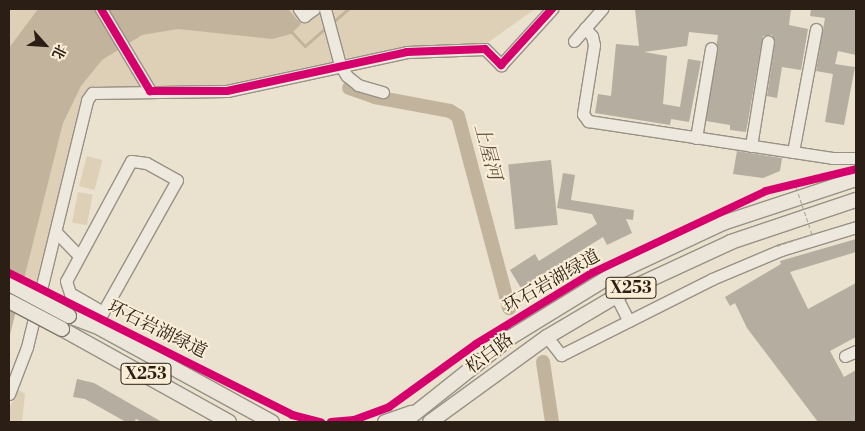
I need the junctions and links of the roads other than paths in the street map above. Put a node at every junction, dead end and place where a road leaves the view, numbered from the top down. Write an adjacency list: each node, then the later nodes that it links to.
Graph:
1 (101, 9): 13 (lane)
2 (298, 9): 3 (lane)
3 (314, 9)
4 (552, 9): 12 (lane)
5 (602, 9): 7 (lane)
6 (328, 19): 12 (lane)
7 (585, 28): 9 (lane); 15 (lane)
8 (816, 29): 17 (lane)
9 (574, 41)
10 (768, 41): 16 (lane)
11 (711, 48): 15 (lane)
12 (340, 65): 13 (lane); 14 (lane)
13 (150, 91): 22 (lane)
14 (383, 92)
15 (696, 138): 16 (lane)
16 (751, 146): 17 (lane)
17 (793, 152): 18 (lane)
18 (856, 158)
19 (856, 179): 34 (main road, 松白路 / X253)
20 (856, 200): 25 (main road, 松白路 / X253)
21 (856, 227): 28 (lane)
22 (56, 232): 23 (lane); 33 (lane)
23 (79, 256): 27 (lane); 27 (lane)
24 (9, 284): 29 (main road, X253, bridge)
25 (616, 296): 28 (lane); 30 (main road, 松白路 / X253)
26 (9, 301): 36 (main road, X253, bridge)
27 (103, 312): 29 (lane)
28 (629, 321): 30 (lane)
29 (95, 326): 35 (main road, X253)
30 (547, 337): 39 (main road, 松白路 / X253)
31 (856, 351): 32 (lane)
32 (845, 356)
33 (9, 394)
34 (423, 407): 37 (main road); 38 (main road, 松白路 / X253)
35 (272, 421)
36 (229, 422)
37 (385, 422)
38 (404, 422)
39 (430, 422)

